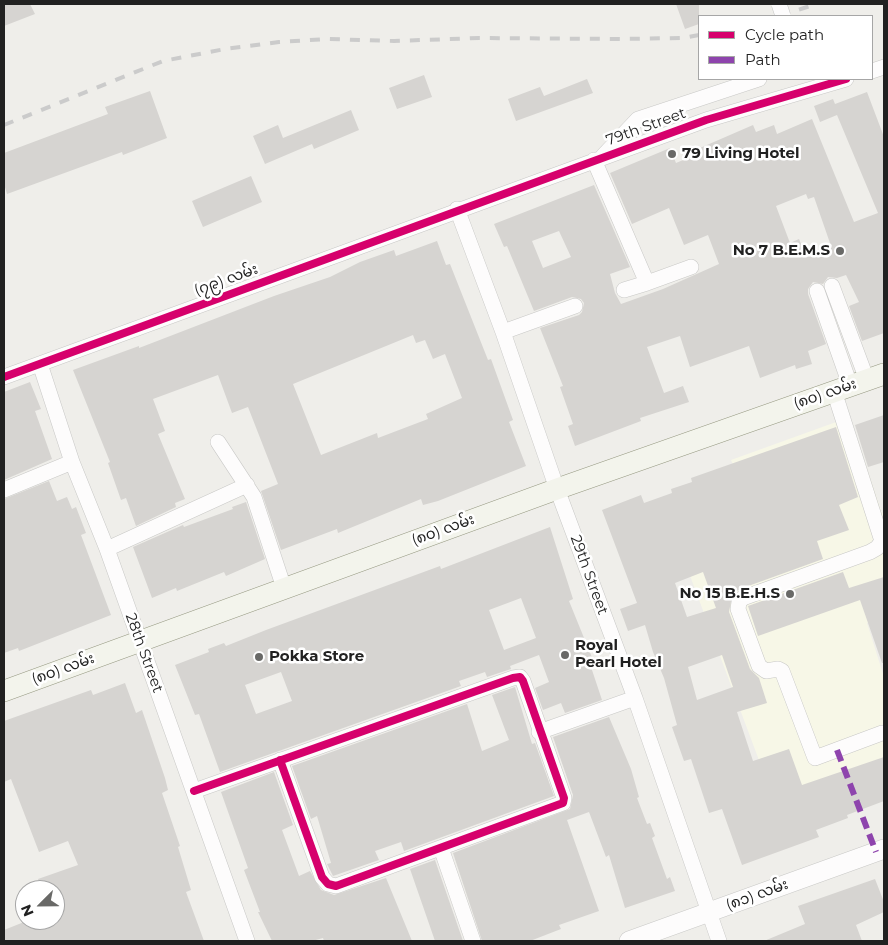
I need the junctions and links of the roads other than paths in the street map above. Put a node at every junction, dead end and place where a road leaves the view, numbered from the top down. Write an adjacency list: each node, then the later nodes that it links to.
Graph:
1 (756, 80): 3 (street)
2 (843, 80): 3 (street, 79th Street)
3 (598, 159): 4 (street, 79th Street); 6 (street)
4 (458, 209): 11 (street, 29th Street); 12 (street, (၇၉) လမ်း)
5 (691, 267): 6 (street)
6 (646, 283): 8 (street)
7 (832, 286): 14 (street)
8 (624, 290)
9 (817, 291): 14 (street)
10 (576, 306): 11 (street)
11 (503, 332): 18 (street, 29th Street)
12 (40, 364): 13 (street, (၇၉) လမ်း); 16 (street, 28th Street)
13 (4, 377)
14 (859, 382): 18 (main road, (၈၀) လမ်း); 26 (street)
15 (218, 442): 17 (street)
16 (72, 462): 19 (street); 20 (street, 28th Street)
17 (247, 485): 20 (street); 21 (street)
18 (557, 489): 21 (main road, (၈၀) လမ်း); 24 (street, 29th Street)
19 (4, 490)
20 (107, 549): 22 (street, 28th Street)
21 (284, 588): 22 (main road, (၈၀) လမ်း)
22 (139, 640): 23 (main road, (၈၀) လမ်း); 28 (street, 28th Street)
23 (4, 691)
24 (635, 698): 25 (street); 31 (street, 29th Street)
25 (539, 732): 27 (street); 29 (street)
26 (882, 733)
27 (280, 760): 28 (street); 29 (street)
28 (194, 791): 32 (street, 28th Street)
29 (441, 848): 33 (street)
30 (884, 849): 31 (street, (၈၁) လမ်း)
31 (709, 912): 34 (street, (၈၁) လမ်း); 35 (street, 29th Street)
32 (247, 941)
33 (473, 941)
34 (629, 941)
35 (719, 941)

